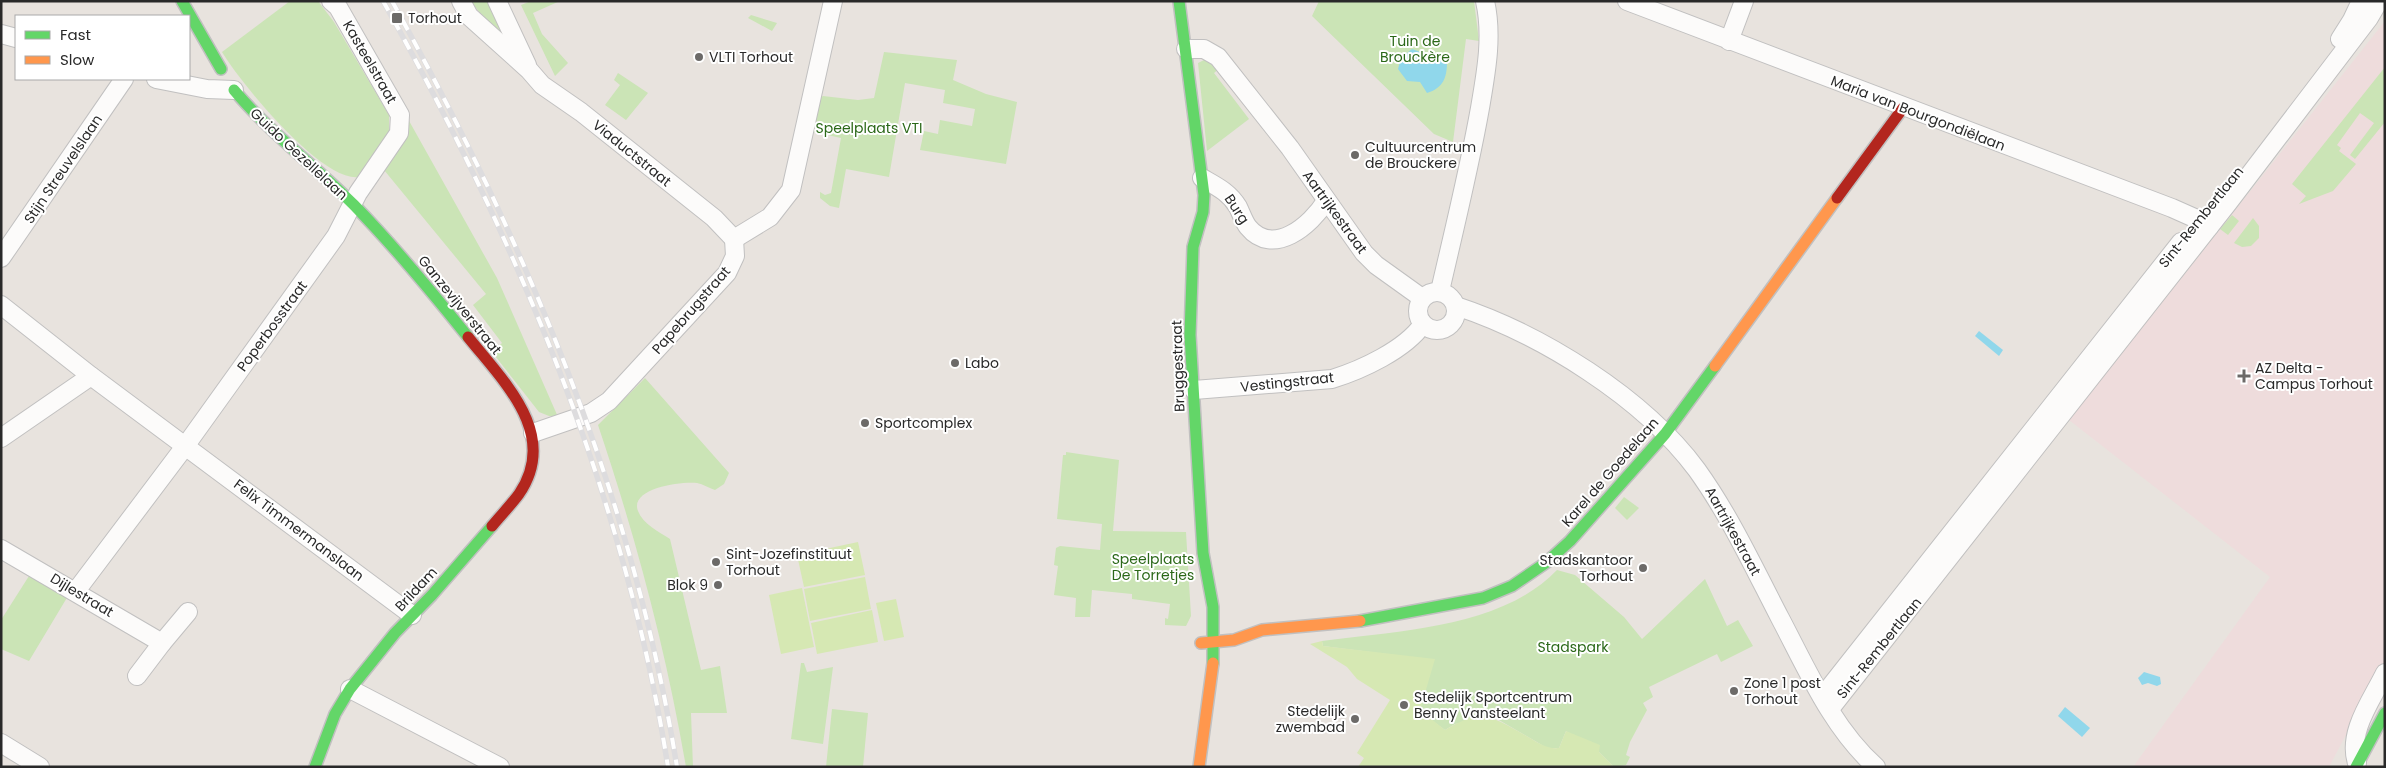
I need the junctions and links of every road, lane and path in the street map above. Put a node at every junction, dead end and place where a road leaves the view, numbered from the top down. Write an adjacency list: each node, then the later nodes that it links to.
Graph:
1 (182, 1): 15 (street, Guido Gezellelaan)
2 (331, 1): 23 (street, Kasteelstraat)
3 (461, 1): 16 (street, Viaductstraat)
4 (497, 1): 16 (street, Viaductstraat)
5 (833, 1): 25 (street)
6 (1179, 1): 14 (street)
7 (1486, 1): 27 (street)
8 (1627, 1): 13 (street, Maria van Bourgondiëlaan)
9 (1744, 1): 13 (street)
10 (2371, 2): 24 (street, Sint-Rembertlaan)
11 (1, 34): 12 (street)
12 (15, 38)
13 (1729, 41): 20 (street, Maria van Bourgondiëlaan)
14 (1186, 48): 21 (street); 22 (street, Aartrijkestraat)
15 (221, 69): 19 (street, Guido Gezellelaan)
16 (530, 70): 25 (street, Viaductstraat)
17 (123, 80): 26 (street, Stijn Streuvelslaan)
18 (161, 80): 19 (street)
19 (234, 90): 23 (street, Guido Gezellelaan)
20 (1903, 108): 24 (street, Maria van Bourgondiëlaan); 35 (street, Karel de Goedelaan)
21 (1202, 178): 22 (street, Burg); 33 (street, Bruggestraat)
22 (1326, 201): 28 (street, Aartrijkestraat)
23 (353, 204): 34 (street, Ganzevijverstraat); 37 (street, Poperbosstraat)
24 (2204, 224): 50 (street, Sint-Rembertlaan)
25 (734, 239): 34 (street, Papebrugstraat)
26 (1, 258)
27 (1440, 291): 28 (street); 30 (street)
28 (1422, 298): 31 (street)
29 (1, 304): 32 (street)
30 (1456, 306): 31 (street); 35 (street, Aartrijkestraat)
31 (1423, 324): 33 (street, Vestingstraat)
32 (91, 376): 36 (street); 37 (street)
33 (1194, 390): 39 (street, Bruggestraat)
34 (533, 433): 43 (street, Brildam)
35 (1665, 434): 44 (street, Karel de Goedelaan); 50 (street, Aartrijkestraat)
36 (1, 438)
37 (186, 445): 40 (street, Poperbosstraat); 43 (street, Felix Timmermanslaan)
38 (1, 549): 40 (street, Dijlestraat)
39 (1203, 553): 41 (street, Bruggestraat); 44 (street, Bruggestraat)
40 (76, 591): 45 (street, Dijlestraat)
41 (1200, 602)
42 (188, 612): 45 (street)
43 (412, 615): 49 (street, Brildam)
44 (1216, 642): 46 (street, Karel de Goedelaan); 58 (street, Bruggestraat)
45 (162, 643): 48 (street)
46 (1201, 643)
47 (2385, 673): 54 (street)
48 (138, 676)
49 (350, 689): 56 (street, Brildam); 57 (street)
50 (1826, 703): 59 (street, Aartrijkestraat)
51 (2385, 713): 54 (street)
52 (2385, 737): 54 (street)
53 (2, 746): 55 (street)
54 (2361, 766)
55 (40, 767)
56 (315, 767)
57 (500, 767)
58 (1199, 767)
59 (1876, 767)

